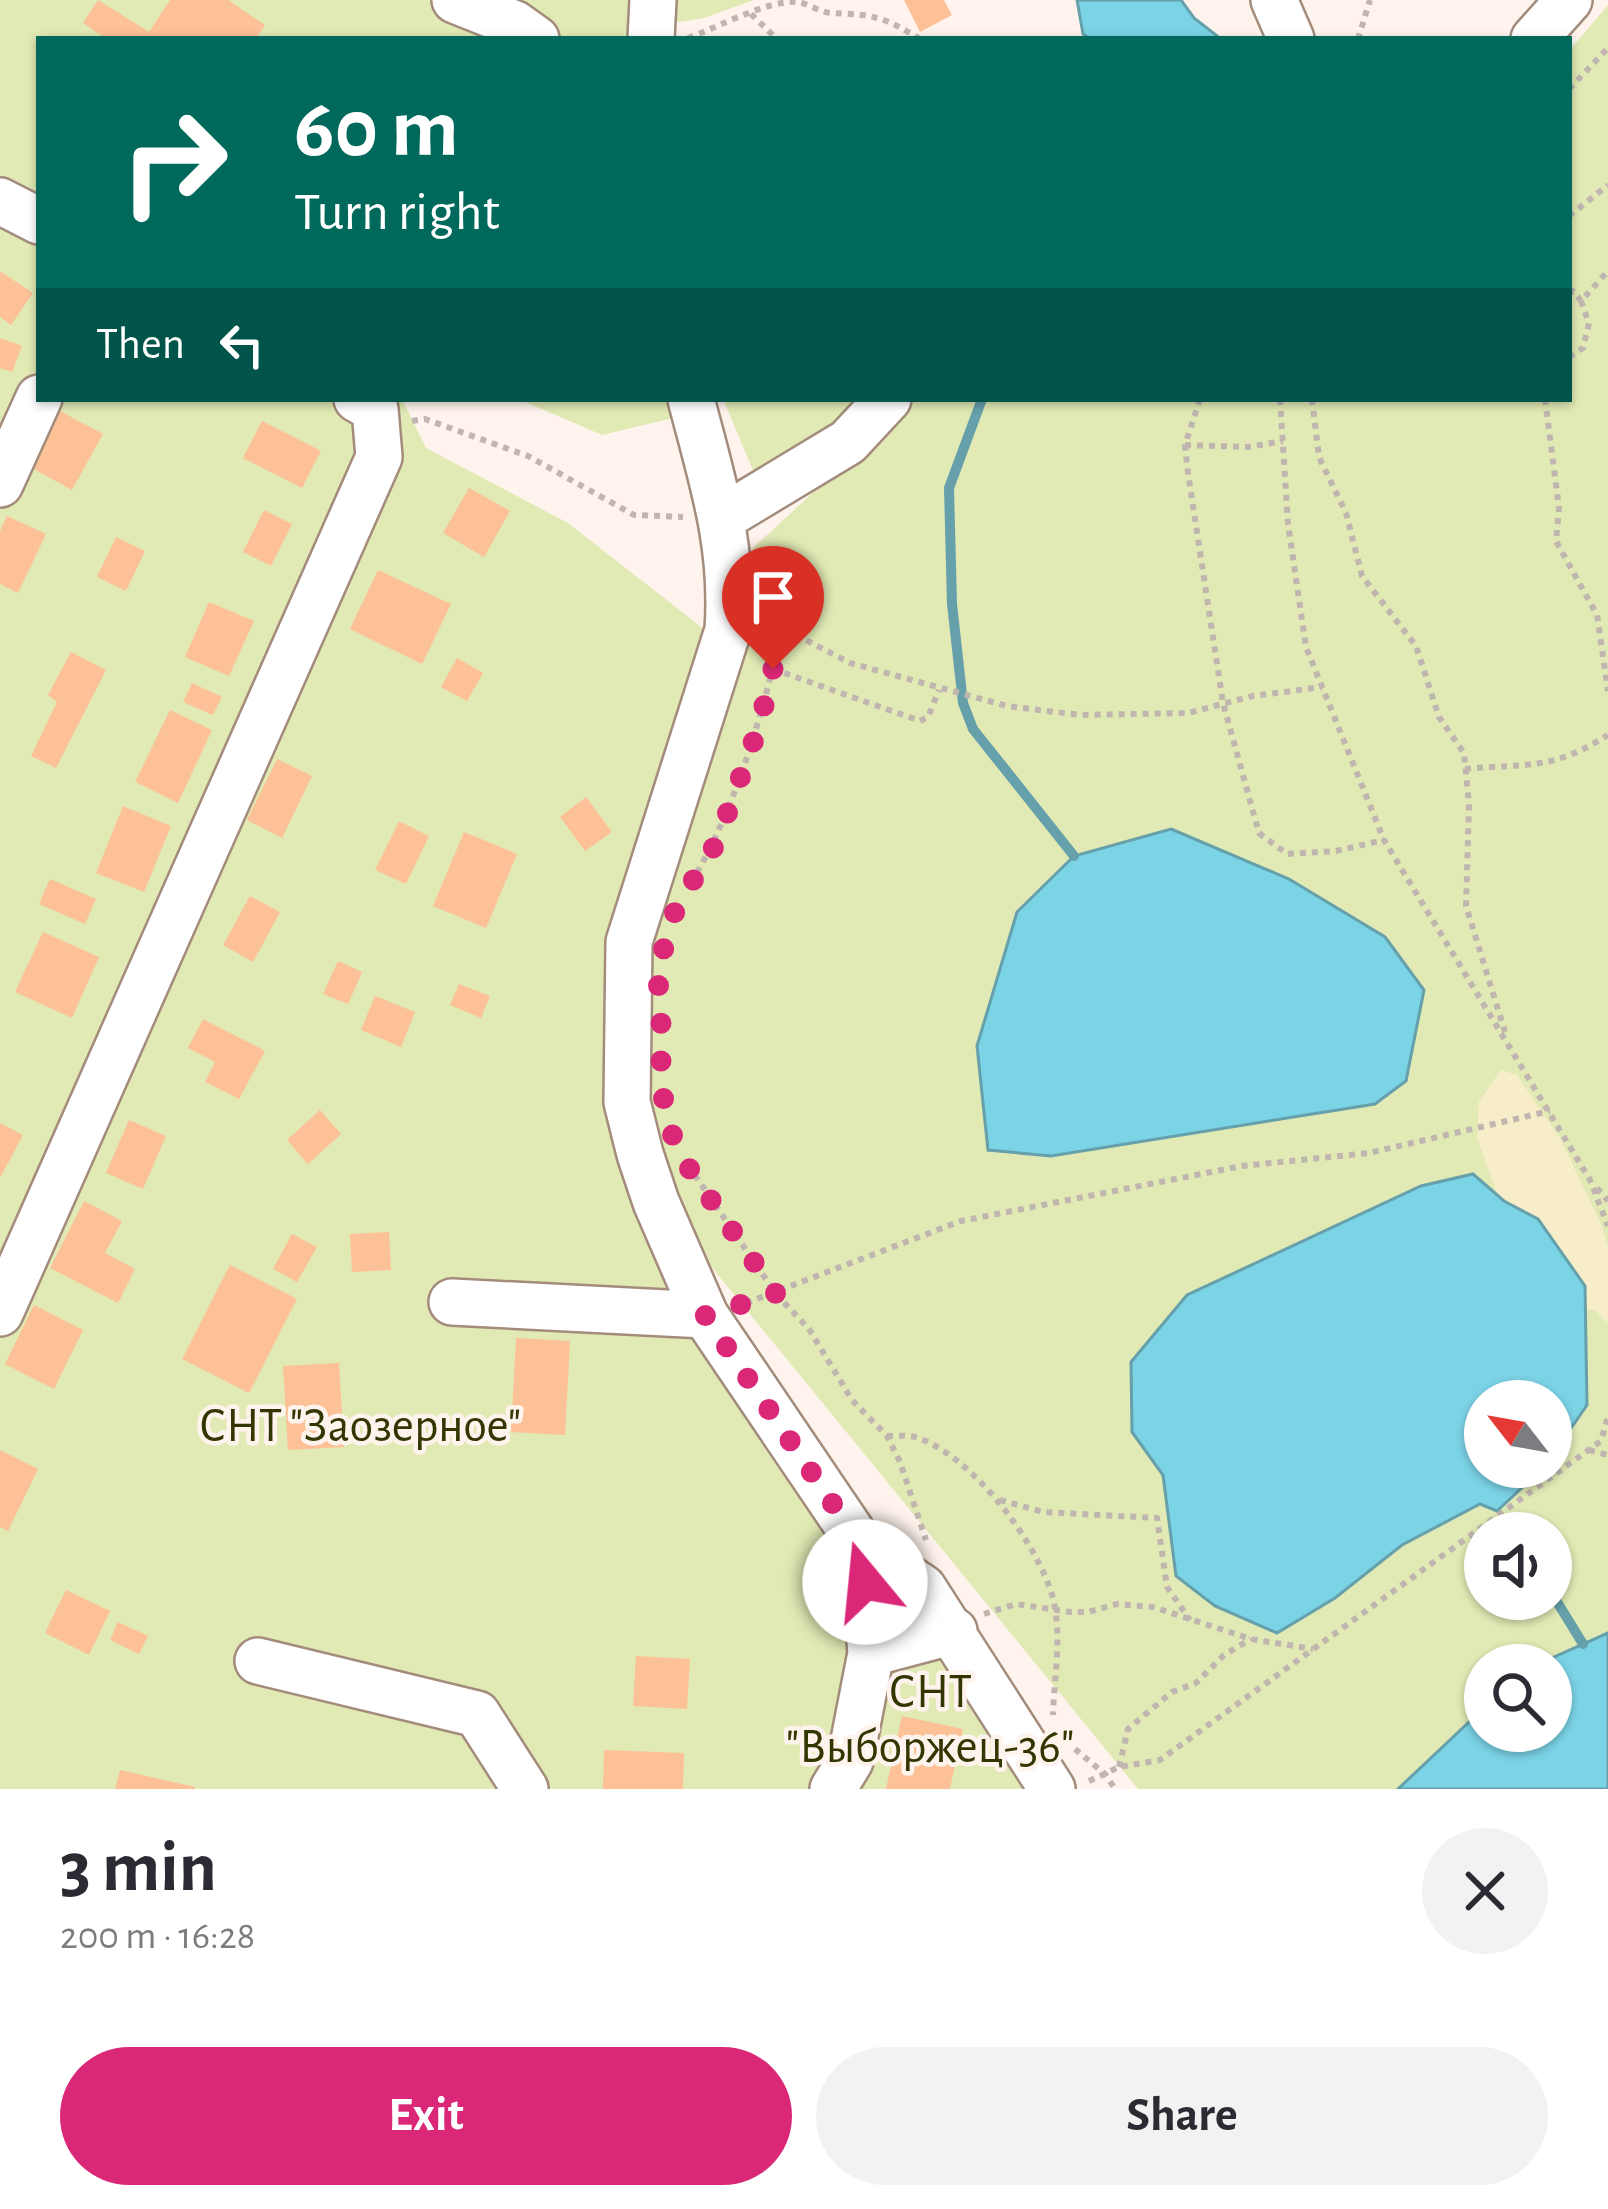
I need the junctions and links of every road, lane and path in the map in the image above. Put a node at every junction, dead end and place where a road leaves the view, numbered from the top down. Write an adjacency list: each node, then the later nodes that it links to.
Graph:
1 (455, 0): 7 (street)
2 (652, 0): 8 (street)
3 (1274, 0): 12 (street)
4 (1370, 0): 13 (path)
5 (1569, 0): 14 (street)
6 (751, 14): 9 (path); 10 (path); 11 (path)
7 (532, 36)
8 (651, 36)
9 (693, 36)
10 (774, 36)
11 (915, 36)
12 (1291, 36)
13 (1359, 36)
14 (1537, 36)
15 (1608, 48): 16 (path)
16 (1572, 86)
17 (1608, 185): 19 (path)
18 (0, 201): 20 (street)
19 (1572, 214)
20 (36, 219)
21 (1608, 272): 23 (path)
22 (1572, 292): 23 (path)
23 (1581, 301): 24 (path)
24 (1572, 355)
25 (37, 402): 35 (street)
26 (692, 402): 36 (street)
27 (885, 402): 36 (street)
28 (1199, 402): 34 (path)
29 (1280, 402): 33 (path)
30 (1312, 402): 45 (path)
31 (1545, 402): 42 (path)
32 (367, 415): 36 (path); 56 (street)
33 (1283, 442): 34 (path); 40 (path)
34 (1185, 445): 43 (path)
35 (0, 484)
36 (722, 518): 37 (street)
37 (730, 599): 38 (path); 57 (street)
38 (783, 628): 39 (path); 41 (path)
39 (773, 669): 41 (path); 47 (path)
40 (1322, 687): 43 (path); 46 (path)
41 (940, 688): 43 (path)
42 (1608, 692)
43 (1223, 703): 46 (path)
44 (1608, 735): 45 (path)
45 (1466, 770): 48 (path)
46 (1384, 840): 48 (path)
47 (685, 893)
48 (1507, 1041): 49 (path)
49 (1550, 1111): 51 (path); 54 (path)
50 (680, 1149): 54 (path)
51 (1590, 1180): 52 (path); 53 (path)
52 (1608, 1201)
53 (1608, 1226)
54 (776, 1294): 57 (path); 59 (path)
55 (452, 1302): 57 (street)
56 (0, 1313)
57 (705, 1315): 64 (street)
58 (1608, 1417): 60 (path)
59 (887, 1436): 63 (path); 65 (path)
60 (1605, 1439): 61 (path)
61 (1589, 1450): 62 (path); 70 (path)
62 (1608, 1455)
63 (996, 1499): 66 (path); 67 (path)
64 (862, 1547): 65 (street); 71 (street)
65 (927, 1569): 68 (street)
66 (1054, 1610): 67 (path); 68 (path); 73 (path)
67 (1191, 1621): 69 (path)
68 (954, 1631): 71 (street); 77 (street)
69 (1251, 1639): 70 (path); 75 (path)
70 (1312, 1649): 75 (path)
71 (871, 1653): 79 (street)
72 (258, 1661): 78 (street)
73 (1042, 1712)
74 (1070, 1745): 76 (path)
75 (1119, 1767): 76 (path)
76 (1105, 1774): 77 (path); 80 (path)
77 (1070, 1785)
78 (525, 1789)
79 (833, 1789)
80 (1115, 1789)

